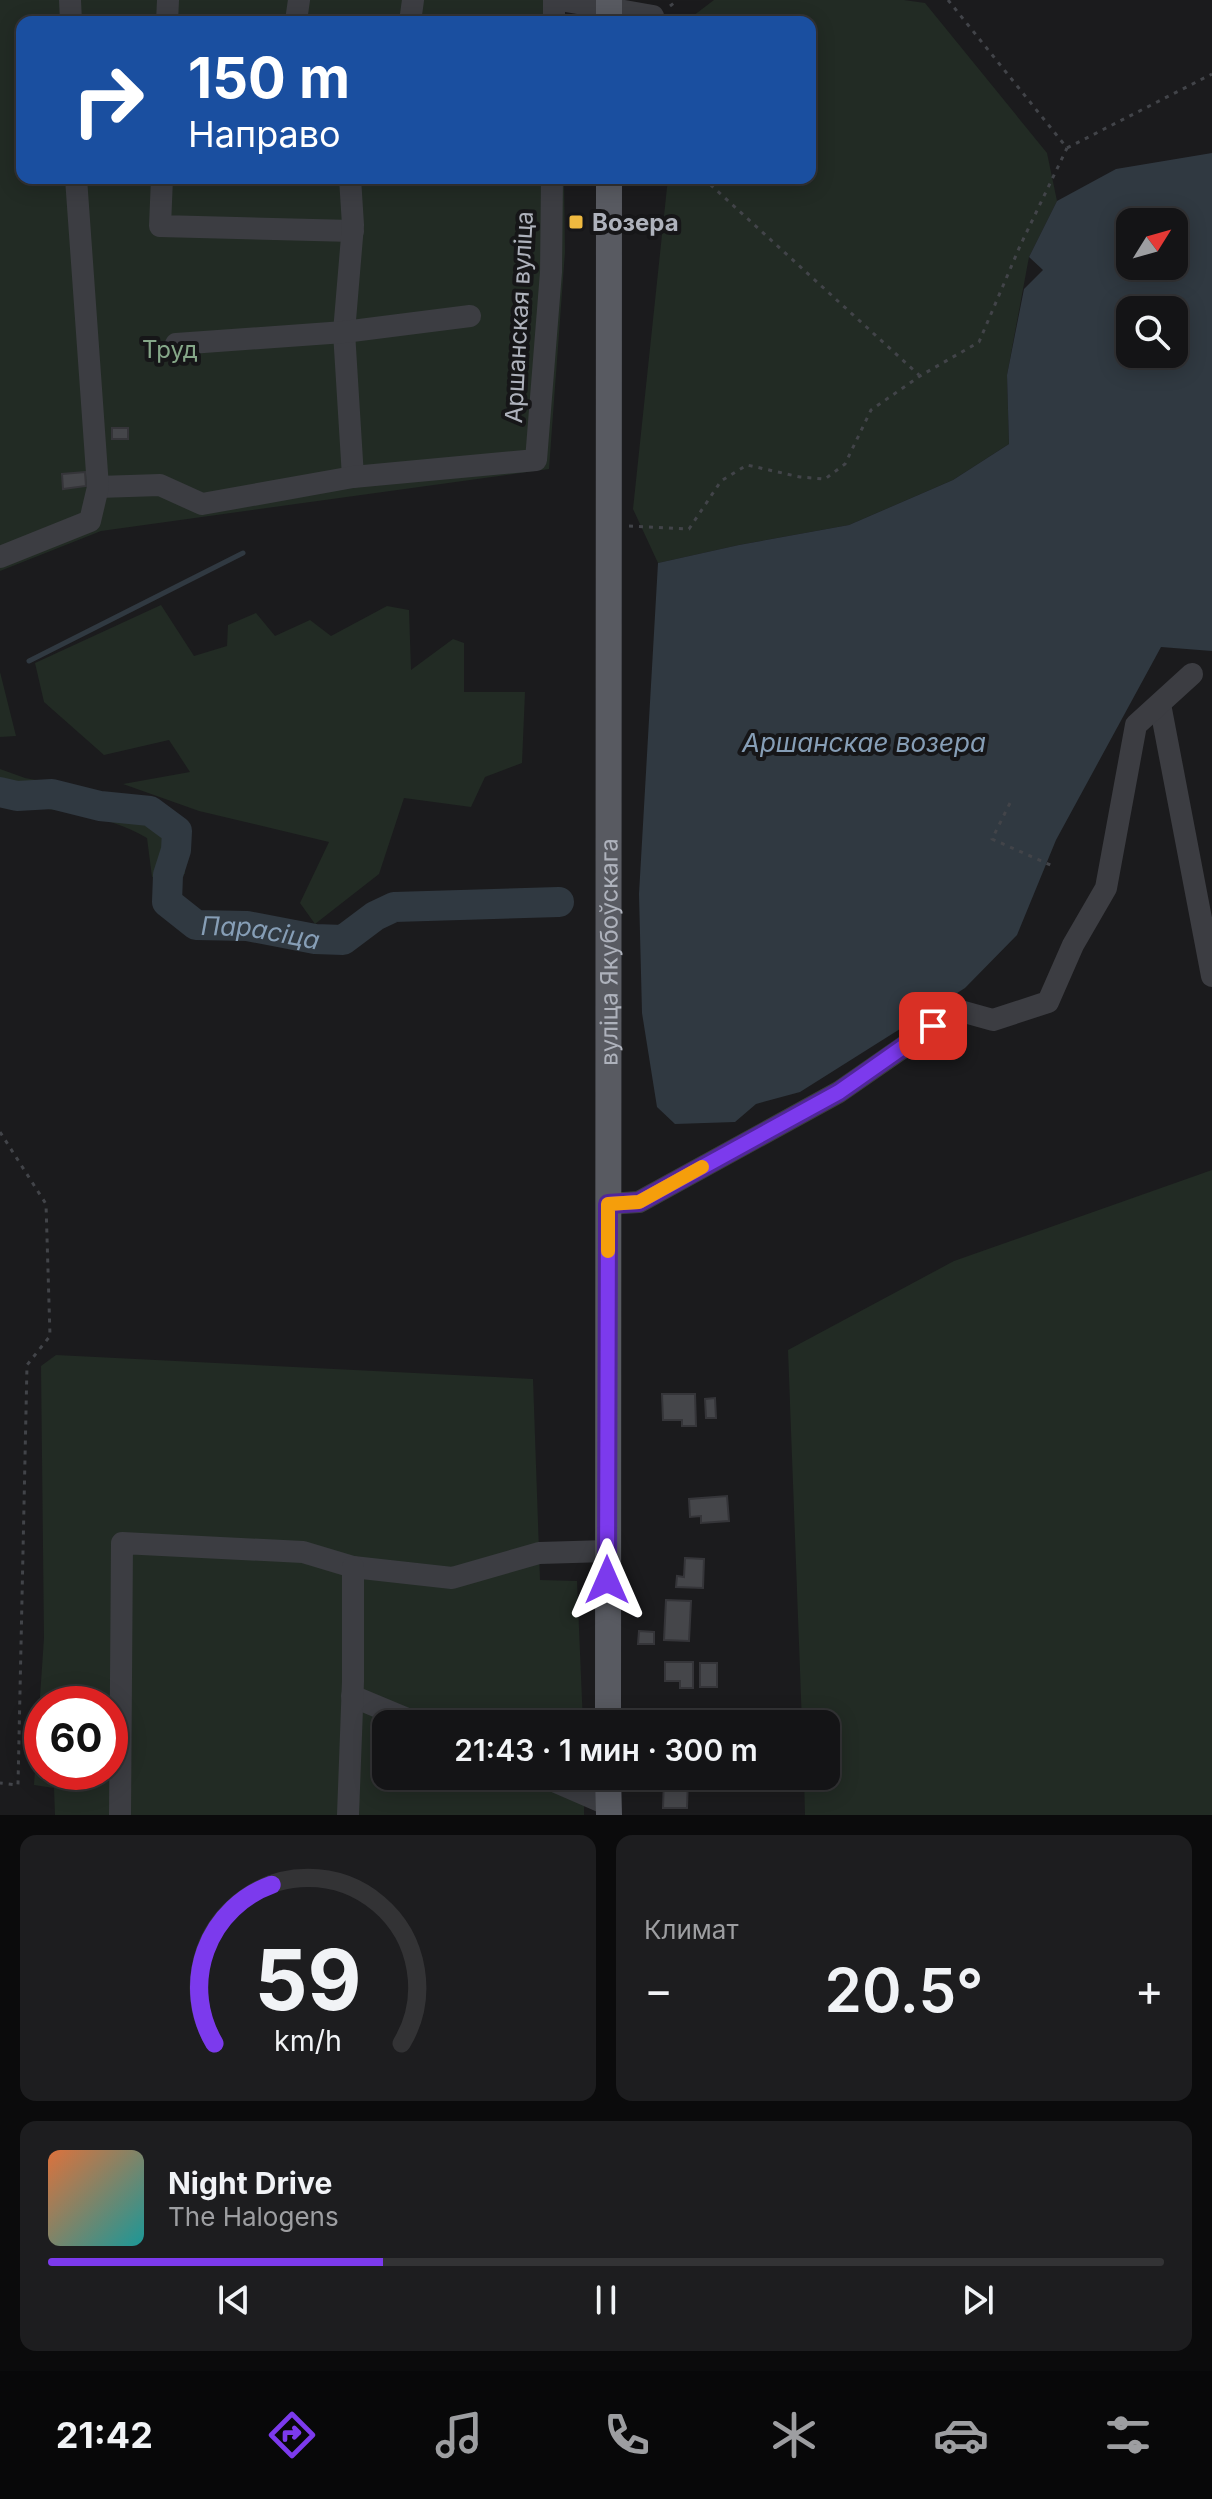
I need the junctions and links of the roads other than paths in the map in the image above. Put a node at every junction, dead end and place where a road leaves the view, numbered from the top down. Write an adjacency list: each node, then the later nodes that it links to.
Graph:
1 (557, 0): 2 (street)
2 (609, 10): 3 (street)
3 (653, 16)
4 (76, 184): 14 (street)
5 (162, 184): 9 (street)
6 (350, 184): 9 (street)
7 (552, 184): 13 (street, Аршанская вуліца)
8 (609, 184): 19 (main road, вуліца Якубоўскага)
9 (353, 231): 11 (street)
10 (470, 316): 11 (street)
11 (344, 332): 12 (street); 13 (street)
12 (176, 344)
13 (353, 477): 14 (street)
14 (98, 487): 15 (street)
15 (0, 557)
16 (1192, 674): 17 (street)
17 (1160, 704): 18 (street); 19 (street)
18 (1212, 976)
19 (608, 1204): 20 (main road, вуліца Якубоўскага)
20 (607, 1551): 21 (street); 24 (main road, вуліца Якубоўскага)
21 (353, 1567): 22 (street); 28 (street)
22 (352, 1696): 23 (street); 29 (street)
23 (386, 1710)
24 (608, 1710)
25 (570, 1790): 27 (street)
26 (608, 1790): 27 (main road)
27 (609, 1810)
28 (120, 1815)
29 (348, 1815)

